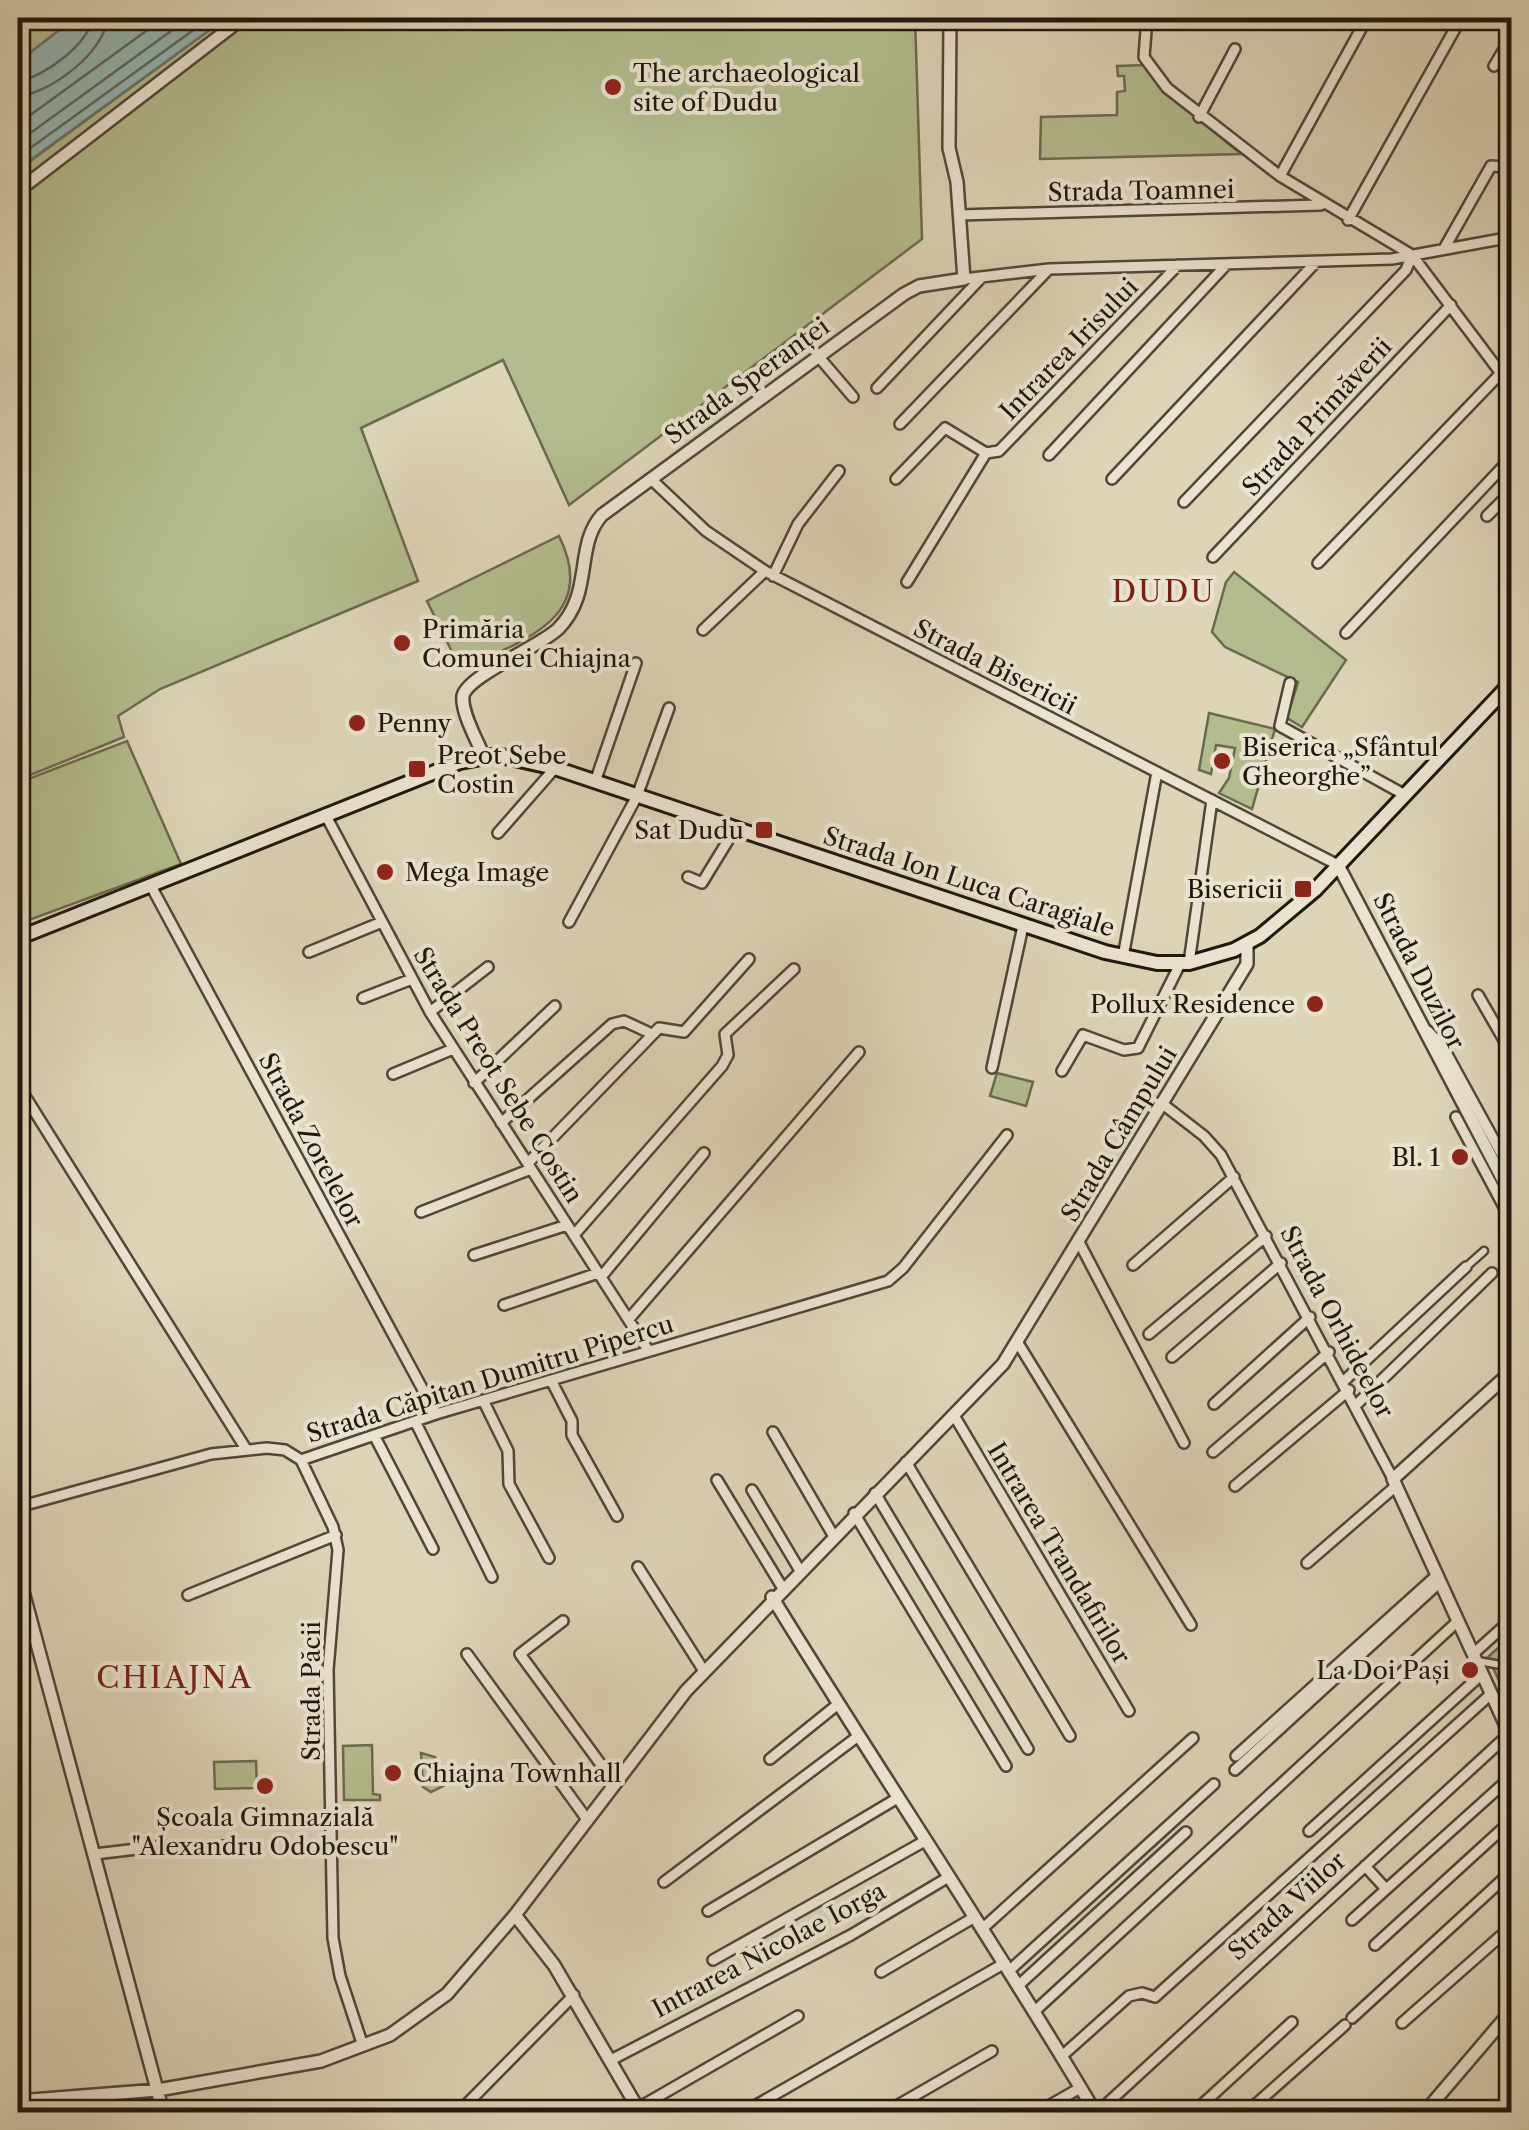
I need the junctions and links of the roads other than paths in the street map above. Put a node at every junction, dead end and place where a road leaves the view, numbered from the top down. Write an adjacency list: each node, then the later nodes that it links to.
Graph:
1 (244, 18): 12 (street)
2 (950, 18): 14 (street)
3 (1146, 18): 9 (street)
4 (1368, 18): 11 (street)
5 (1461, 18): 15 (street)
6 (1512, 36): 8 (street)
7 (1235, 49): 9 (street)
8 (1494, 66)
9 (1199, 117): 11 (street)
10 (1506, 167): 17 (street)
11 (1280, 176): 13 (street)
12 (18, 191)
13 (1324, 205): 14 (street, Strada Toamnei); 15 (street)
14 (959, 215): 24 (street)
15 (1348, 220): 18 (street)
16 (1512, 237): 17 (street, Strada Speranței)
17 (1444, 247): 18 (street, Strada Speranței)
18 (1412, 255): 19 (street, Strada Speranței); 25 (street); 40 (street)
19 (1316, 262): 21 (street, Strada Speranței); 38 (street)
20 (1178, 264): 21 (street, Strada Speranței); 22 (street, Strada Speranței); 32 (street, Intrarea Irisului)
21 (1226, 264): 33 (street)
22 (1050, 268): 23 (street, Strada Speranței); 31 (street)
23 (982, 276): 24 (street, Strada Speranței); 28 (street)
24 (964, 278): 26 (street, Strada Speranței)
25 (1450, 305): 27 (street); 42 (street, Strada Primăverii)
26 (818, 356): 30 (street); 36 (street, Strada Speranței)
27 (1500, 373): 29 (street); 43 (street)
28 (877, 388)
29 (1512, 388)
30 (852, 397)
31 (900, 424)
32 (986, 453): 37 (street); 45 (street)
33 (1048, 454)
34 (1512, 457): 47 (street)
35 (839, 471): 44 (street)
36 (651, 478): 44 (street, Strada Bisericii); 52 (street, Strada Speranței)
37 (896, 479)
38 (1112, 479)
39 (1512, 490): 41 (street)
40 (1184, 502)
41 (1487, 516)
42 (1213, 556)
43 (1318, 563)
44 (769, 574): 46 (street); 54 (street, Strada Bisericii)
45 (907, 582)
46 (703, 630)
47 (1346, 633)
48 (636, 663): 55 (street)
49 (1512, 682): 56 (main road, Strada Ion Luca Caragiale)
50 (1290, 683): 56 (street)
51 (670, 708): 57 (street)
52 (483, 755): 53 (main road, Strada Ion Luca Caragiale); 59 (main road, Strada Ion Luca Caragiale)
53 (555, 768): 55 (main road, Strada Ion Luca Caragiale); 61 (street)
54 (1157, 772): 58 (street, Strada Bisericii); 71 (street)
55 (595, 782): 57 (main road, Strada Ion Luca Caragiale)
56 (1405, 795): 62 (main road, Strada Ion Luca Caragiale)
57 (637, 796): 60 (main road, Strada Ion Luca Caragiale); 66 (street)
58 (1212, 800): 62 (street, Strada Bisericii); 73 (street)
59 (325, 814): 64 (main road, Strada Ion Luca Caragiale); 65 (street, Strada Preot Sebe Costin)
60 (736, 829): 63 (street); 67 (main road, Strada Ion Luca Caragiale)
61 (498, 833)
62 (1340, 869): 69 (main road, Strada Ion Luca Caragiale); 81 (street, Strada Duzilor)
63 (688, 877)
64 (151, 886): 68 (main road, Strada Ion Luca Caragiale); 127 (street, Strada Zorelelor)
65 (382, 922): 70 (street); 76 (street, Strada Preot Sebe Costin)
66 (569, 922)
67 (1023, 926): 71 (main road, Strada Ion Luca Caragiale); 86 (street)
68 (18, 938)
69 (1247, 944): 73 (main road, Strada Ion Luca Caragiale); 91 (street, Strada Câmpului)
70 (309, 952)
71 (1123, 957): 73 (main road, Strada Ion Luca Caragiale)
72 (749, 959): 82 (street)
73 (1185, 963): 87 (street)
74 (488, 967): 80 (street)
75 (794, 969): 103 (street)
76 (412, 979): 78 (street); 80 (street, Strada Preot Sebe Costin)
77 (1478, 994): 85 (street)
78 (363, 998)
79 (555, 1006): 89 (street)
80 (430, 1012): 83 (street, Strada Preot Sebe Costin)
81 (1423, 1025): 97 (street); 99 (street, Strada Duzilor)
82 (652, 1034): 93 (street); 96 (street)
83 (453, 1049): 88 (street); 89 (street, Strada Preot Sebe Costin)
84 (860, 1052): 115 (street)
85 (1512, 1054)
86 (992, 1068)
87 (1062, 1070)
88 (392, 1074)
89 (474, 1082): 93 (street, Strada Preot Sebe Costin)
90 (18, 1085): 133 (street)
91 (1164, 1106): 98 (street, Strada Orhideelor); 105 (street, Strada Câmpului)
92 (1456, 1118): 101 (street)
93 (501, 1123): 96 (street, Strada Preot Sebe Costin)
94 (1007, 1134): 118 (street, Strada Căpitan Dumitru Pipercu)
95 (704, 1153): 112 (street)
96 (530, 1166): 100 (street); 102 (street, Strada Preot Sebe Costin)
97 (1512, 1173)
98 (1234, 1178): 104 (street, Strada Orhideelor); 109 (street)
99 (1512, 1197)
100 (421, 1212)
101 (1512, 1222)
102 (567, 1224): 103 (street, Strada Preot Sebe Costin); 107 (street)
103 (574, 1234): 112 (street, Strada Preot Sebe Costin)
104 (1266, 1236): 108 (street, Strada Orhideelor); 116 (street)
105 (1080, 1244): 117 (street, Strada Câmpului); 132 (street)
106 (1484, 1251): 110 (street)
107 (474, 1255)
108 (1281, 1263): 114 (street, Strada Orhideelor); 120 (street)
109 (1133, 1266)
110 (1466, 1267): 123 (street)
111 (1492, 1274): 126 (street)
112 (599, 1275): 113 (street); 115 (street, Strada Preot Sebe Costin)
113 (504, 1305)
114 (1310, 1317): 119 (street, Strada Orhideelor); 125 (street)
115 (629, 1320): 118 (street, Strada Preot Sebe Costin)
116 (1149, 1334)
117 (1018, 1344): 128 (street, Strada Câmpului); 161 (street)
118 (648, 1350): 122 (street, Strada Căpitan Dumitru Pipercu)
119 (1329, 1352): 123 (street, Strada Orhideelor); 134 (street)
120 (1172, 1357)
121 (1512, 1371): 138 (street)
122 (551, 1380): 124 (street, Strada Căpitan Dumitru Pipercu); 144 (street)
123 (1346, 1385): 126 (street, Strada Orhideelor); 139 (street)
124 (483, 1400): 127 (street, Strada Căpitan Dumitru Pipercu); 148 (street)
125 (1214, 1404)
126 (1356, 1404): 138 (street, Strada Orhideelor)
127 (436, 1414): 129 (street, Strada Căpitan Dumitru Pipercu)
128 (955, 1416): 136 (street, Strada Câmpului); 169 (street, Intrarea Trandafirilor)
129 (415, 1421): 131 (street, Strada Căpitan Dumitru Pipercu); 153 (street)
130 (773, 1432): 145 (street)
131 (374, 1435): 135 (street, Strada Căpitan Dumitru Pipercu); 147 (street)
132 (1184, 1443)
133 (246, 1449): 135 (street, Strada Căpitan Dumitru Pipercu); 142 (street, Strada Căpitan Dumitru Pipercu)
134 (1212, 1452)
135 (301, 1460): 146 (street, Strada Păcii)
136 (906, 1462): 141 (street, Strada Câmpului); 170 (street)
137 (717, 1480): 155 (street)
138 (1395, 1482): 149 (street); 154 (street, Strada Orhideelor)
139 (1234, 1486)
140 (752, 1490): 151 (street)
141 (875, 1492): 143 (street, Strada Câmpului); 174 (street)
142 (18, 1507)
143 (854, 1513): 145 (street, Strada Câmpului); 177 (street)
144 (617, 1516)
145 (833, 1534): 151 (street, Strada Câmpului)
146 (336, 1535): 156 (street); 212 (street, Strada Păcii)
147 (433, 1548)
148 (549, 1558)
149 (1308, 1563)
150 (638, 1568): 165 (street)
151 (799, 1570): 155 (street, Strada Câmpului)
152 (18, 1573): 189 (street)
153 (492, 1577)
154 (1438, 1579): 160 (street, Strada Orhideelor); 175 (street); 178 (street)
155 (782, 1587): 157 (street, Strada Câmpului)
156 (188, 1595)
157 (772, 1597): 165 (street, Strada Câmpului); 168 (street, Strada Viilor)
158 (1512, 1619): 163 (street)
159 (563, 1621): 180 (street)
160 (1458, 1621): 163 (street, Strada Orhideelor); 207 (street)
161 (1191, 1624)
162 (467, 1654): 183 (street)
163 (1474, 1658): 164 (street); 166 (street, Strada Orhideelor)
164 (1512, 1667)
165 (704, 1670): 180 (street, Strada Câmpului)
166 (1482, 1674): 167 (street, Strada Orhideelor); 185 (street)
167 (1491, 1694): 171 (street, Strada Orhideelor); 214 (street)
168 (836, 1705): 172 (street, Strada Viilor); 176 (street)
169 (1128, 1710)
170 (1070, 1736)
171 (1510, 1736): 190 (street, Strada Viilor)
172 (857, 1737): 182 (street, Strada Viilor); 193 (street)
173 (1193, 1738): 200 (street)
174 (1028, 1748)
175 (1236, 1756)
176 (770, 1759)
177 (1006, 1766)
178 (1235, 1770)
179 (1512, 1776): 194 (street)
180 (613, 1781): 183 (street, Strada Câmpului)
181 (1214, 1784): 203 (street)
182 (896, 1799): 187 (street, Strada Viilor); 195 (street)
183 (586, 1818): 196 (street, Strada Câmpului)
184 (1512, 1820): 201 (street)
185 (1308, 1831)
186 (1186, 1832): 205 (street)
187 (923, 1842): 192 (street, Strada Viilor); 202 (street)
188 (224, 1846): 189 (street)
189 (94, 1854): 217 (street)
190 (1365, 1866): 194 (street); 225 (street, Strada Viilor)
191 (1512, 1871): 227 (street)
192 (947, 1878): 197 (street, Strada Viilor); 215 (street, Intrarea Nicolae Iorga)
193 (664, 1882)
194 (1386, 1889): 198 (street)
195 (708, 1911)
196 (515, 1915): 206 (street); 212 (street, Strada Câmpului)
197 (974, 1918): 200 (street, Strada Viilor); 204 (street)
198 (1352, 1920)
199 (1512, 1926): 211 (street)
200 (982, 1929): 203 (street, Strada Viilor)
201 (1375, 1946)
202 (713, 1960)
203 (1007, 1966): 205 (street, Strada Viilor); 222 (street)
204 (881, 1972)
205 (1020, 1984): 207 (street, Strada Viilor)
206 (574, 1995): 215 (street); 221 (street)
207 (1036, 2010): 214 (street, Strada Viilor)
208 (1512, 2010): 228 (street)
209 (798, 2016): 219 (street)
210 (1292, 2022): 226 (street)
211 (1402, 2023)
212 (364, 2046): 217 (street, Strada Câmpului)
213 (992, 2051): 223 (street)
214 (1062, 2056): 216 (street, Strada Viilor)
215 (611, 2060): 219 (street)
216 (1080, 2088): 224 (street); 225 (street, Strada Viilor)
217 (158, 2090): 218 (street, Strada Câmpului); 220 (street)
218 (18, 2101)
219 (639, 2110)
220 (162, 2112)
221 (460, 2112)
222 (744, 2112)
223 (886, 2112)
224 (1038, 2112)
225 (1096, 2112)
226 (1194, 2112)
227 (1247, 2112)
228 (1426, 2112)

